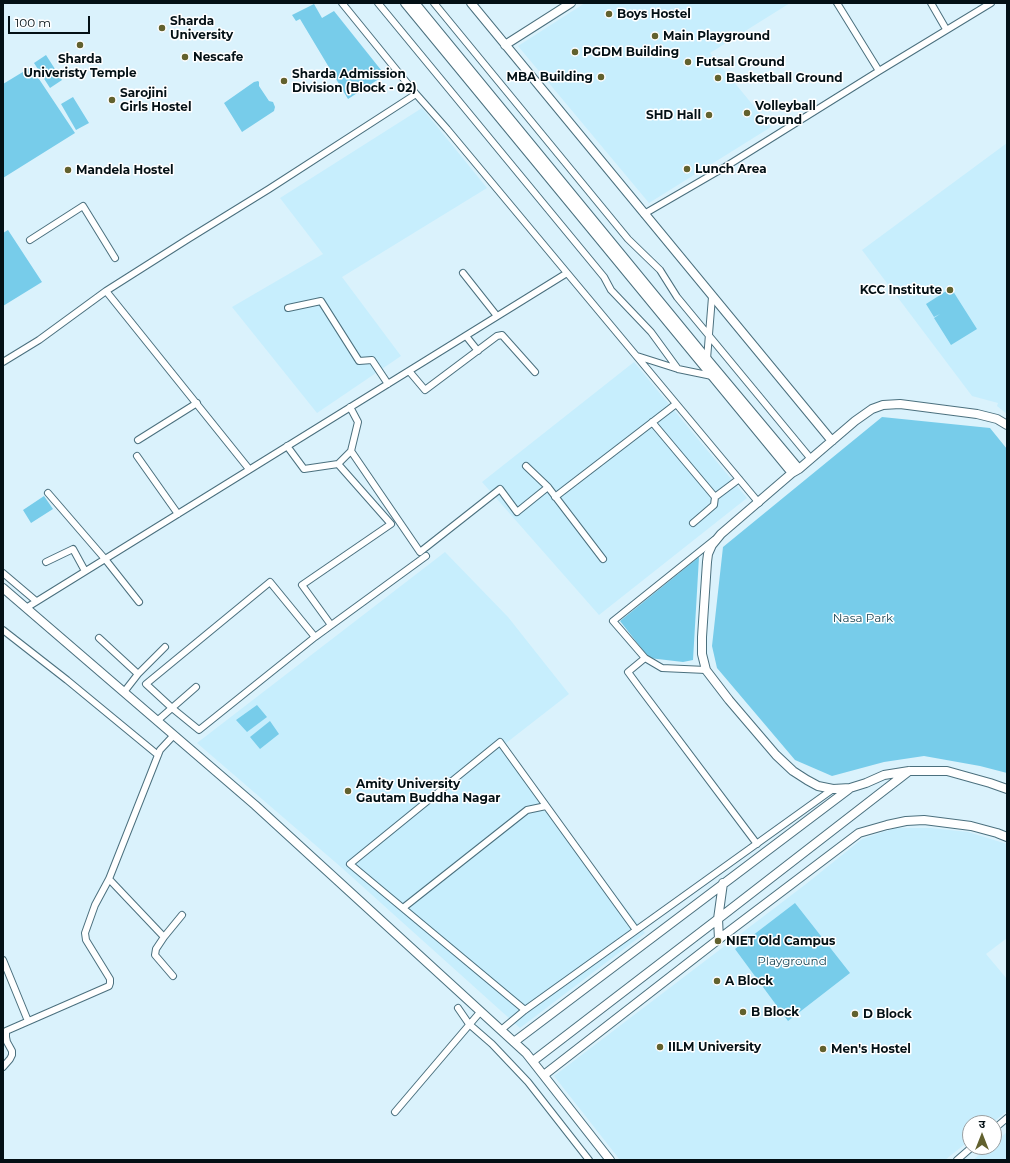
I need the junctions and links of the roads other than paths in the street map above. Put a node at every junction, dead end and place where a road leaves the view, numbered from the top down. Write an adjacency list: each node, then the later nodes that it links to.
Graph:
1 (342, 3): 14 (street)
2 (378, 3): 30 (street)
3 (405, 3): 33 (street)
4 (415, 3): 28 (street)
5 (434, 3): 24 (street)
6 (471, 3): 12 (street)
7 (572, 3): 12 (street)
8 (837, 3): 13 (street)
9 (930, 3): 11 (street)
10 (991, 3): 11 (street)
11 (946, 29): 13 (street)
12 (505, 44): 15 (street)
13 (879, 71): 15 (street)
14 (416, 94): 19 (street); 20 (street)
15 (644, 214): 21 (street)
16 (30, 240): 17 (street)
17 (114, 258)
18 (463, 273): 23 (street)
19 (567, 273): 23 (street); 27 (street)
20 (106, 291): 29 (street); 35 (street)
21 (712, 297): 24 (street); 41 (street)
22 (288, 308): 34 (street)
23 (497, 316): 25 (street)
24 (709, 335): 28 (street); 45 (street)
25 (466, 336): 26 (street); 31 (street)
26 (478, 351): 31 (street); 32 (street)
27 (637, 356): 30 (street); 36 (street)
28 (707, 359): 49 (street)
29 (3, 362)
30 (678, 369): 33 (street)
31 (409, 371): 34 (street)
32 (535, 372)
33 (712, 376): 49 (street)
34 (388, 384): 37 (street)
35 (197, 403): 40 (street); 48 (street)
36 (676, 404): 38 (street); 50 (street)
37 (350, 407): 42 (street); 43 (street)
38 (652, 422): 53 (street); 54 (street)
39 (1007, 425): 41 (street)
40 (138, 440)
41 (832, 441): 45 (street)
42 (287, 446): 46 (street); 48 (street)
43 (351, 451): 46 (street); 51 (street)
44 (137, 456): 56 (street)
45 (811, 459): 49 (street)
46 (338, 464): 69 (street)
47 (526, 466): 51 (street)
48 (249, 469): 56 (street)
49 (795, 471): 55 (street)
50 (739, 480): 54 (street); 55 (street)
51 (548, 487): 53 (street)
52 (48, 493): 60 (street)
53 (555, 497): 61 (street)
54 (715, 497): 57 (street)
55 (759, 503): 58 (street)
56 (178, 514): 60 (street)
57 (693, 523)
58 (721, 534): 74 (street); 75 (street)
59 (426, 556): 69 (street)
60 (105, 559): 63 (street); 67 (street)
61 (603, 559)
62 (46, 562): 63 (street)
63 (85, 571): 66 (street)
64 (3, 573): 66 (street)
65 (3, 588): 68 (street)
66 (36, 601): 68 (street)
67 (139, 602)
68 (26, 608): 78 (street)
69 (331, 626): 71 (street)
70 (3, 630): 82 (street)
71 (315, 637): 79 (street); 79 (street)
72 (99, 638): 76 (street)
73 (165, 648): 76 (street)
74 (645, 658): 75 (street); 89 (street)
75 (706, 670): 85 (street)
76 (138, 674): 78 (street)
77 (196, 687): 79 (street)
78 (124, 692): 80 (street)
79 (172, 708): 80 (street)
80 (157, 721): 81 (street)
81 (174, 735): 82 (street); 102 (street)
82 (158, 755): 90 (street)
83 (909, 771): 84 (street); 86 (street); 94 (street)
84 (850, 788): 85 (street); 91 (street)
85 (833, 789): 89 (street)
86 (1007, 789)
87 (546, 806): 92 (street); 92 (street); 95 (street)
88 (1007, 837): 97 (street)
89 (758, 844): 95 (street)
90 (109, 879): 96 (street); 103 (street)
91 (723, 883): 94 (street); 106 (street)
92 (403, 908): 101 (street)
93 (182, 914): 96 (street)
94 (718, 920): 97 (street); 107 (street)
95 (636, 930): 101 (street)
96 (164, 937): 99 (street)
97 (718, 939): 109 (street)
98 (3, 960): 103 (street)
99 (173, 976)
100 (458, 1008): 104 (street)
101 (525, 1010): 105 (street)
102 (481, 1011): 104 (street); 105 (street)
103 (28, 1021): 108 (street)
104 (470, 1024): 110 (street); 111 (street)
105 (501, 1030): 106 (street)
106 (514, 1042): 107 (street)
107 (533, 1061): 109 (street)
108 (3, 1067)
109 (544, 1075): 112 (street)
110 (395, 1112)
111 (589, 1160)
112 (610, 1160)

